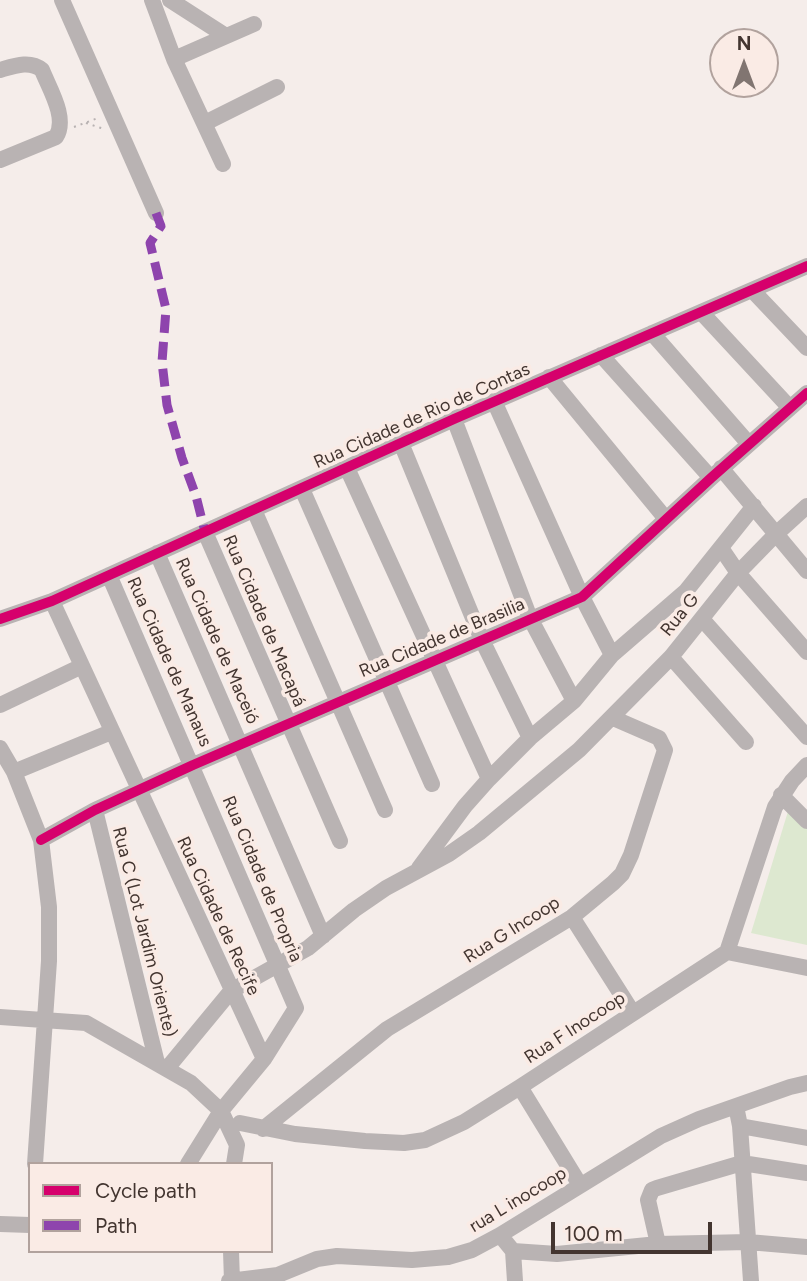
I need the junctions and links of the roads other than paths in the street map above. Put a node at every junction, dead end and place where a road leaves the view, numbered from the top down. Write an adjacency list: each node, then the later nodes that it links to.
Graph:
1 (62, 0): 12 (street)
2 (152, 0): 6 (street)
3 (170, 0): 5 (street)
4 (254, 24): 5 (street)
5 (226, 36): 6 (street)
6 (174, 59): 9 (street)
7 (0, 69): 10 (street)
8 (277, 87): 9 (street)
9 (205, 123): 11 (street)
10 (0, 160)
11 (223, 164)
12 (156, 213)
13 (807, 266): 14 (street, Rua Cidade de Rio de Contas)
14 (752, 290): 15 (street, Rua Cidade de Rio de Contas); 17 (street)
15 (701, 312): 16 (street, Rua Cidade de Rio de Contas); 22 (street)
16 (652, 333): 18 (street, Rua Cidade de Rio de Contas); 25 (street)
17 (807, 348)
18 (601, 355): 19 (street, Rua Cidade de Rio de Contas); 27 (street)
19 (549, 377): 21 (street, Rua Cidade de Rio de Contas); 32 (street)
20 (807, 393): 22 (street, Rua Cidade de Brasilia)
21 (494, 401): 23 (street, Rua Cidade de Rio de Contas); 40 (street)
22 (790, 408): 25 (street, Rua Cidade de Brasilia)
23 (454, 419): 24 (street, Rua Cidade de Rio de Contas); 42 (street)
24 (401, 443): 26 (street, Rua Cidade de Rio de Contas); 45 (street)
25 (749, 444): 27 (street, Rua Cidade de Brasilia)
26 (346, 468): 28 (street, Rua Cidade de Rio de Contas); 49 (street)
27 (716, 473): 29 (street); 32 (street, Rua Cidade de Brasilia)
28 (302, 489): 31 (street, Rua Cidade de Rio de Contas); 51 (street)
29 (754, 506): 34 (street); 35 (street, Rua G)
30 (807, 506): 34 (street, Rua G)
31 (254, 510): 33 (street, Rua Cidade de Rio de Contas); 52 (street)
32 (666, 519): 40 (street, Rua Cidade de Brasilia)
33 (205, 532): 36 (street, Rua Cidade de Rio de Contas); 56 (street, Rua Cidade de Macapá)
34 (776, 534): 37 (street); 38 (street, Rua G)
35 (721, 548): 38 (street); 47 (street, Rua G)
36 (157, 554): 39 (street, Rua Cidade de Rio de Contas); 61 (street, Rua Cidade de Maceió)
37 (807, 571)
38 (738, 573): 44 (street, Rua G); 46 (street)
39 (109, 575): 41 (street, Rua Cidade de Rio de Contas); 63 (street, Rua Cidade de Manaus)
40 (582, 597): 42 (street, Rua Cidade de Brasilia); 47 (street)
41 (52, 601): 43 (street, Rua Cidade de Rio de Contas); 50 (street, Rua Cidade de Recife)
42 (530, 618): 45 (street, Rua Cidade de Brasilia); 53 (street)
43 (0, 619)
44 (702, 619): 48 (street, Rua G); 59 (street)
45 (482, 640): 49 (street, Rua Cidade de Brasilia); 58 (street)
46 (807, 652)
47 (612, 655): 53 (street, Rua G)
48 (671, 657): 55 (street, Rua G); 60 (street)
49 (434, 659): 51 (street, Rua Cidade de Brasilia); 66 (street)
50 (82, 666): 54 (street); 57 (street, Rua Cidade de Recife)
51 (387, 681): 52 (street, Rua Cidade de Brasilia); 67 (street)
52 (338, 701): 56 (street, Rua Cidade de Brasilia); 71 (street)
53 (574, 701): 58 (street, Rua G)
54 (0, 705)
55 (613, 718): 75 (street, Rua G); 76 (street, Rua G Incoop)
56 (288, 725): 61 (street, Rua Cidade de Brasilia); 74 (street, Rua Cidade de Macapá)
57 (111, 732): 65 (street); 68 (street, Rua Cidade de Recife)
58 (530, 737): 66 (street, Rua G)
59 (807, 737)
60 (746, 742)
61 (241, 744): 63 (street, Rua Cidade de Brasilia); 77 (street, Rua Cidade de Maceió)
62 (0, 748): 65 (street)
63 (193, 765): 68 (street, Rua Cidade de Brasilia); 79 (street, Rua Cidade de Propria)
64 (807, 765): 69 (street)
65 (14, 772): 73 (street)
66 (489, 779): 75 (street, Rua G)
67 (432, 784)
68 (139, 789): 70 (street, Rua Cidade de Brasilia); 81 (street, Rua Cidade de Recife)
69 (781, 795): 72 (street); 78 (street)
70 (95, 810): 73 (street, Rua Cidade de Brasilia); 86 (street, Rua C (Lot Jardim Oriente))
71 (384, 810)
72 (807, 821)
73 (41, 840): 84 (street)
74 (340, 841)
75 (418, 870): 77 (street, Rua G)
76 (572, 917): 82 (street); 93 (street, Rua G Incoop)
77 (323, 936): 79 (street, Rua G)
78 (727, 952): 80 (street); 82 (street, Rua F Inocoop)
79 (277, 965): 81 (street, Rua G); 85 (street, Rua Cidade de Propria)
80 (807, 968)
81 (231, 991): 85 (street, Rua Cidade de Recife); 86 (street)
82 (633, 1013): 88 (street, Rua F Inocoop)
83 (0, 1017): 84 (street)
84 (46, 1019): 86 (street); 95 (street)
85 (264, 1059): 90 (street)
86 (163, 1065): 90 (street)
87 (807, 1083): 89 (street, rua L inocoop)
88 (520, 1087): 93 (street, Rua F Inocoop); 100 (street)
89 (736, 1106): 92 (street); 100 (street, rua L inocoop)
90 (221, 1111): 96 (street); 97 (street)
91 (240, 1123): 93 (street, Rua F Inocoop)
92 (740, 1126): 94 (street); 98 (street)
93 (263, 1129)
94 (807, 1138)
95 (35, 1162)
96 (189, 1162)
97 (234, 1162)
98 (743, 1163): 99 (street); 104 (street); 105 (street)
99 (807, 1173)
100 (580, 1185): 103 (street, rua L inocoop)
101 (0, 1224): 102 (street)
102 (28, 1225)
103 (500, 1235): 107 (street); 109 (street, rua L inocoop)
104 (748, 1242): 105 (street); 106 (street); 112 (street)
105 (657, 1244): 107 (street)
106 (807, 1247)
107 (513, 1251): 111 (street)
108 (231, 1253): 110 (street)
109 (268, 1279): 110 (street, rua L inocoop)
110 (230, 1281)
111 (515, 1281)
112 (751, 1281)

